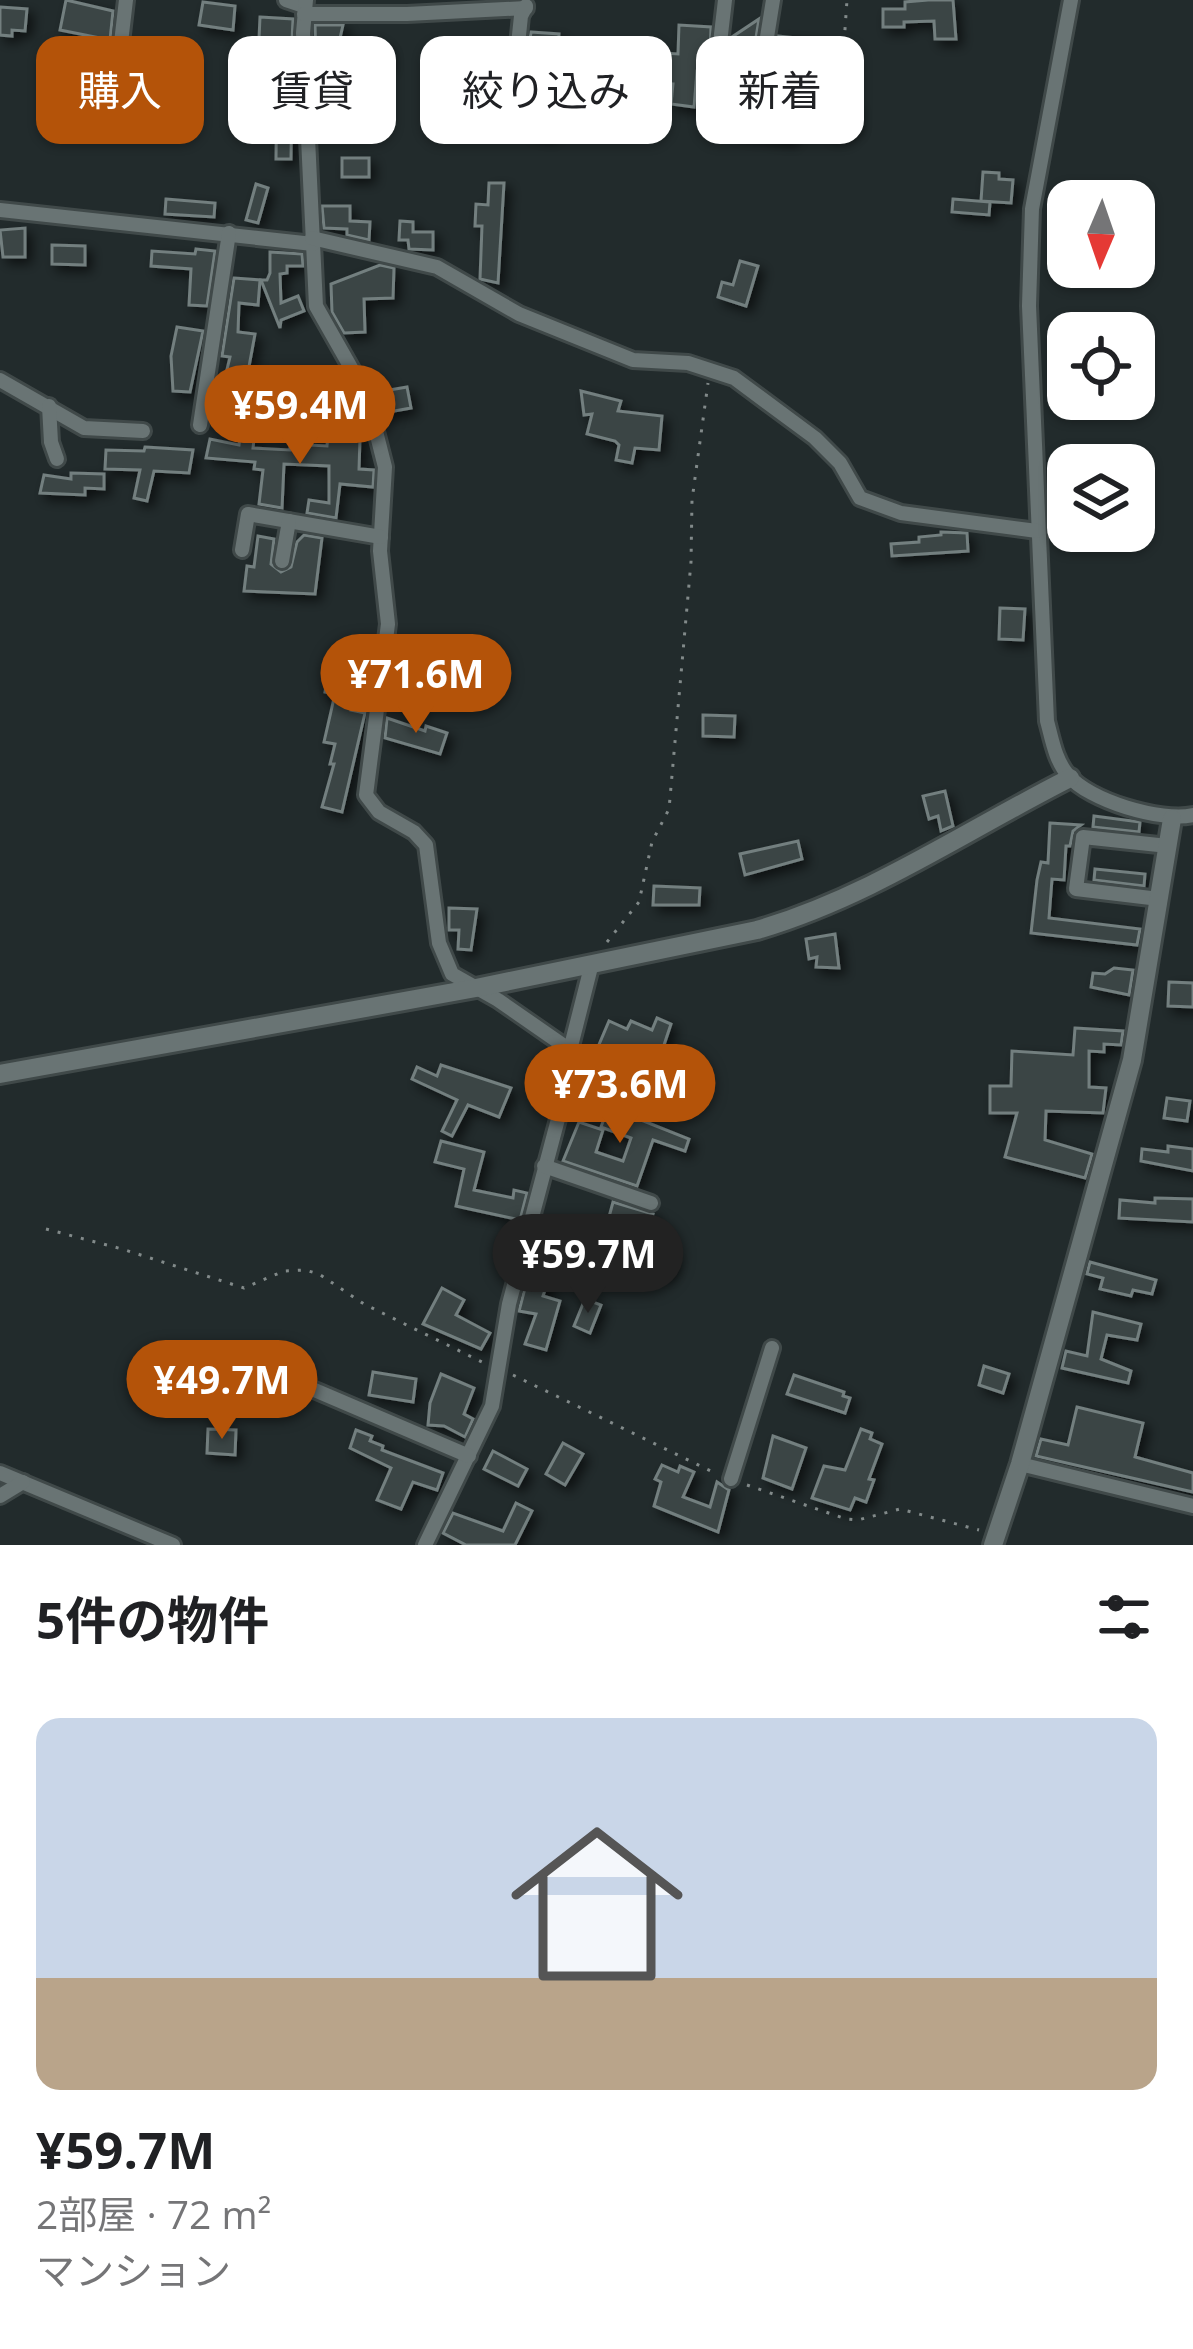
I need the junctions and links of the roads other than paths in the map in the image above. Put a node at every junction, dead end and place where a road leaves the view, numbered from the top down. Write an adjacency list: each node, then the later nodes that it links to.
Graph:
1 (126, 0): 8 (street)
2 (286, 0): 7 (street)
3 (725, 0): 10 (street)
4 (773, 0): 11 (street)
5 (1071, 0): 23 (street)
6 (526, 4): 7 (street); 9 (street)
7 (305, 7): 14 (street)
8 (122, 36)
9 (519, 36)
10 (721, 36)
11 (768, 36)
12 (0, 210): 13 (street)
13 (229, 233): 14 (street); 19 (street)
14 (312, 241): 17 (street); 23 (street)
15 (0, 380): 16 (street)
16 (49, 406): 20 (street); 21 (street)
17 (372, 412): 18 (street); 24 (street)
18 (292, 422)
19 (200, 425)
20 (143, 431)
21 (57, 458)
22 (289, 521): 24 (street); 25 (street); 26 (street)
23 (1037, 531): 27 (street)
24 (381, 537): 33 (street)
25 (242, 550)
26 (282, 561)
27 (1070, 778): 29 (street); 32 (street)
28 (1193, 815): 29 (street)
29 (1172, 819): 30 (street)
30 (1168, 846): 31 (street); 31 (street)
31 (1159, 899): 42 (street)
32 (598, 962): 33 (street); 34 (street)
33 (476, 988): 34 (street); 35 (street)
34 (570, 1055): 36 (street); 37 (street)
35 (0, 1074)
36 (626, 1082)
37 (544, 1166): 38 (street); 41 (street)
38 (651, 1203)
39 (772, 1348): 44 (street)
40 (270, 1371): 41 (street)
41 (469, 1456): 51 (street)
42 (1020, 1465): 47 (street); 49 (street)
43 (0, 1473): 45 (street)
44 (731, 1479)
45 (22, 1482): 46 (street); 48 (street)
46 (0, 1496)
47 (1193, 1506)
48 (145, 1539): 50 (street)
49 (992, 1539)
50 (173, 1545)
51 (425, 1545)

